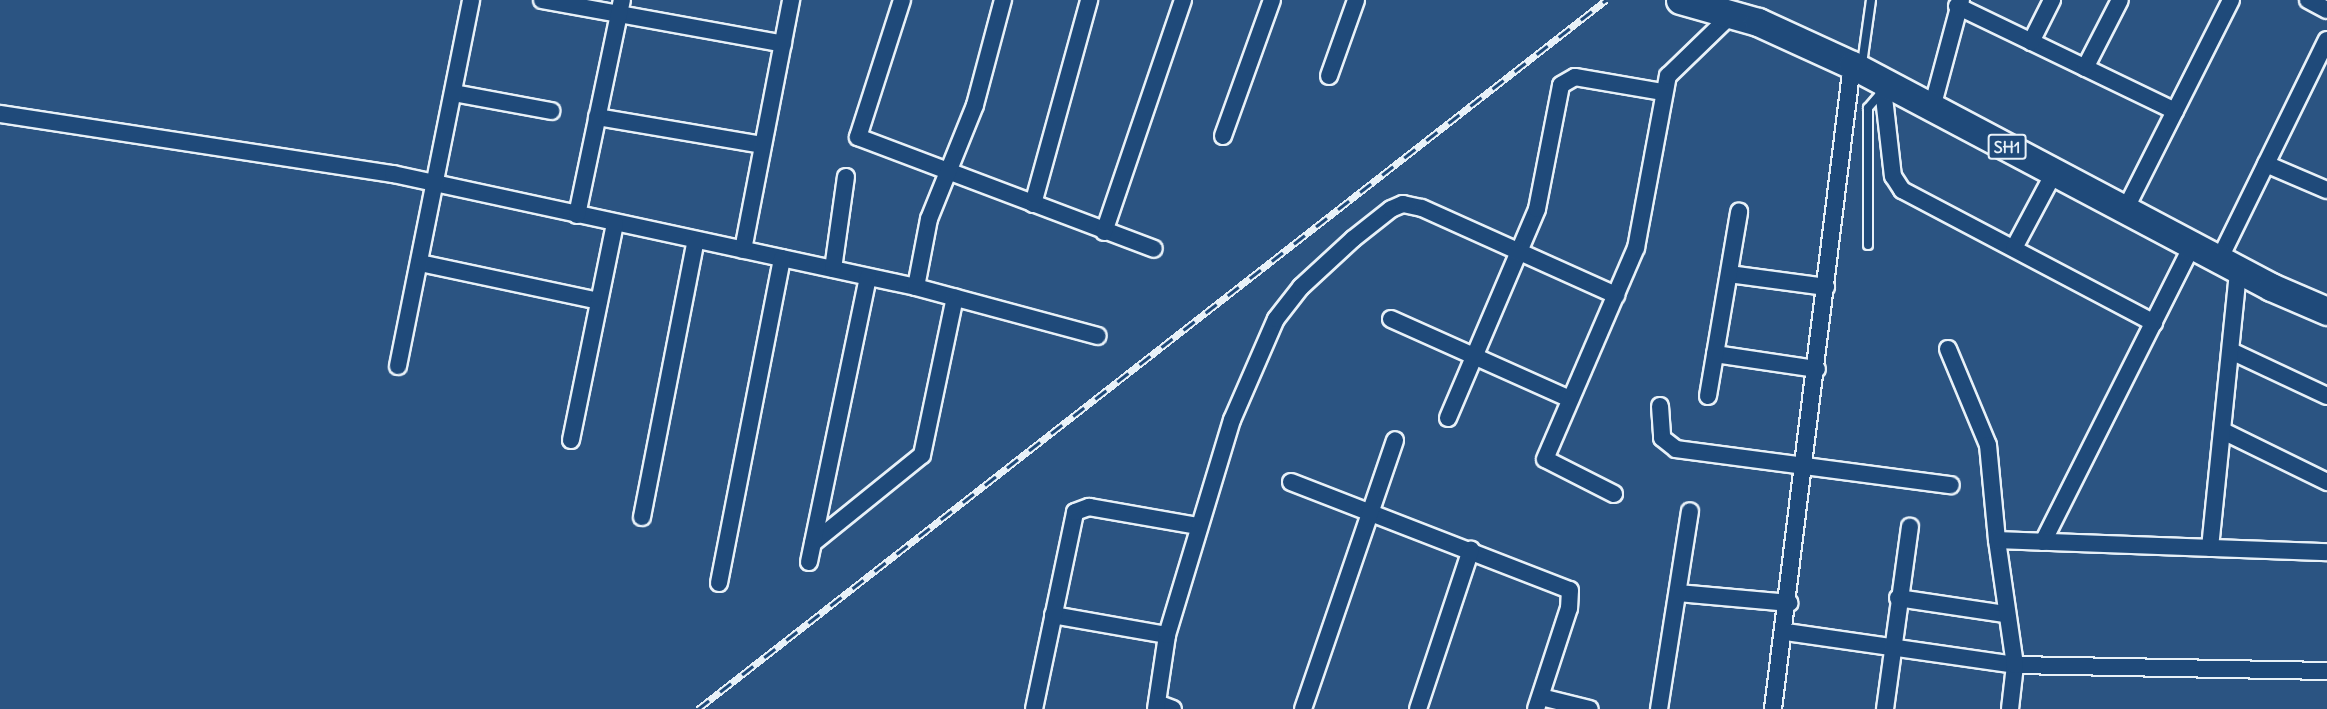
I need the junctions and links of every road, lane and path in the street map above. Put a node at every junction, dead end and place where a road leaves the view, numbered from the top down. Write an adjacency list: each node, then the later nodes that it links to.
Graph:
1 (471, 0): 27 (street)
2 (542, 0): 17 (street)
3 (791, 0): 22 (street)
4 (902, 0): 36 (street)
5 (1003, 0): 36 (street)
6 (1183, 0): 46 (street)
7 (1272, 0): 33 (street)
8 (1356, 0): 24 (street)
9 (1871, 0): 25 (lane)
10 (2052, 0): 21 (street)
11 (2120, 0): 23 (street)
12 (2231, 0): 30 (street)
13 (2308, 0): 18 (street)
14 (1693, 1): 19 (main road, SH1)
15 (1083, 2): 41 (street)
16 (1959, 3): 21 (street); 28 (street)
17 (620, 8): 22 (street); 32 (street)
18 (2327, 9)
19 (1733, 13): 25 (main road, SH1); 26 (street)
20 (2327, 40): 35 (street)
21 (2031, 42): 23 (street)
22 (783, 44): 34 (street)
23 (2085, 68): 30 (street)
24 (1329, 76)
25 (1870, 76): 28 (main road, SH1); 48 (lane); 50 (street); 61 (street)
26 (1662, 92): 53 (street); 62 (street)
27 (454, 93): 29 (street); 39 (street)
28 (1932, 108): 37 (main road, SH1)
29 (551, 111)
30 (2175, 111): 42 (street)
31 (0, 114): 39 (street)
32 (597, 117): 34 (street); 44 (street)
33 (1223, 136)
34 (763, 145): 52 (street)
35 (2266, 164): 40 (street); 56 (street)
36 (948, 173): 41 (street); 60 (street)
37 (2054, 173): 42 (main road, SH1); 50 (street)
38 (846, 177): 57 (street)
39 (437, 184): 44 (street); 55 (street)
40 (2327, 190)
41 (1033, 204): 46 (street)
42 (2125, 210): 49 (main road, SH1)
43 (1739, 212): 58 (street)
44 (577, 215): 45 (street)
45 (615, 223): 47 (street); 64 (street)
46 (1104, 232): 51 (street)
47 (696, 240): 52 (street); 90 (street)
48 (1868, 245)
49 (2192, 246): 56 (main road, SH1); 67 (street)
50 (2014, 248): 67 (street)
51 (1154, 249)
52 (743, 250): 54 (street)
53 (1520, 252): 62 (street); 72 (street); 91 (street)
54 (782, 258): 57 (street); 100 (street)
55 (420, 263): 64 (street); 73 (street)
56 (2228, 265): 65 (main road, SH1); 70 (street)
57 (833, 269): 59 (street)
58 (1729, 273): 61 (street); 71 (street)
59 (868, 277): 60 (street); 95 (street)
60 (916, 287): 63 (street)
61 (1826, 287): 74 (street)
62 (1616, 295): 77 (street)
63 (956, 297): 68 (street); 95 (street)
64 (599, 301): 81 (street)
65 (2327, 311)
66 (1391, 319): 72 (street)
67 (2154, 322): 94 (street)
68 (1098, 336)
69 (1948, 349): 93 (street)
70 (2231, 351): 76 (street); 80 (street)
71 (1715, 354): 74 (street); 75 (street)
72 (1475, 356): 77 (street); 79 (street)
73 (398, 366)
74 (1817, 369): 83 (street)
75 (1708, 396)
76 (2327, 396)
77 (1570, 399): 87 (street)
78 (1660, 406): 83 (street)
79 (1448, 418)
80 (2225, 432): 85 (street); 96 (street)
81 (571, 440)
82 (1395, 440): 89 (street)
83 (1806, 464): 86 (street); 103 (street)
84 (1291, 482): 89 (street)
85 (2327, 482)
86 (1951, 484)
87 (1614, 494)
88 (1690, 511): 101 (street)
89 (1372, 514): 97 (street); 115 (street)
90 (642, 517)
91 (1198, 526): 105 (street); 107 (street)
92 (1910, 527): 102 (street)
93 (1997, 540): 94 (street); 104 (street)
94 (2043, 542): 96 (street)
95 (813, 543): 99 (street)
96 (2210, 548): 98 (street)
97 (1471, 550): 111 (street); 116 (street)
98 (2327, 552)
99 (809, 562)
100 (719, 583)
101 (1678, 593): 103 (street); 118 (street)
102 (1898, 598): 104 (street); 108 (street)
103 (1790, 603): 106 (street)
104 (2005, 614): 109 (street)
105 (1053, 615): 107 (street); 113 (street)
106 (1786, 632): 108 (street); 119 (street)
107 (1167, 635): 112 (street)
108 (1890, 647): 109 (street); 120 (street)
109 (2015, 665): 110 (street); 121 (street)
110 (2327, 671)
111 (1539, 703): 117 (street)
112 (1157, 706): 114 (street)
113 (1034, 709)
114 (1173, 709)
115 (1304, 709)
116 (1418, 709)
117 (1590, 709)
118 (1659, 709)
119 (1773, 709)
120 (1885, 709)
121 (2010, 709)

